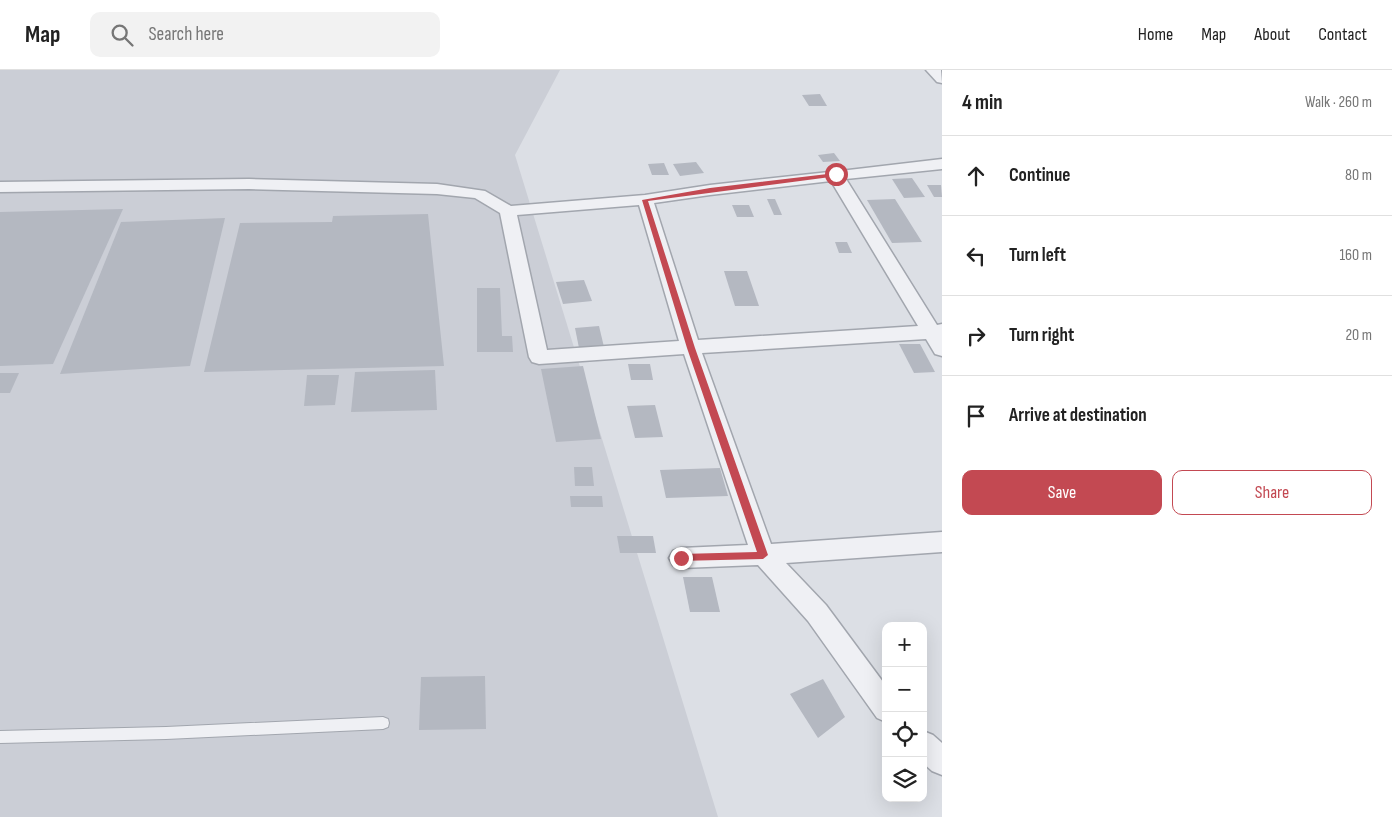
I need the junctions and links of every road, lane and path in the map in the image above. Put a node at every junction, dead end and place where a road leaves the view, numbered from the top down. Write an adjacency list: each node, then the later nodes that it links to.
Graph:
1 (933, 70): 2 (street)
2 (942, 79)
3 (942, 164): 4 (street)
4 (836, 174): 6 (street); 8 (street)
5 (0, 187): 7 (street)
6 (645, 200): 7 (street); 9 (street)
7 (508, 211): 9 (street)
8 (936, 331): 9 (street); 10 (street)
9 (691, 348): 12 (street)
10 (942, 349)
11 (942, 542): 12 (street)
12 (763, 555): 13 (street); 14 (street)
13 (681, 558)
14 (882, 703)
15 (383, 723): 16 (lane)
16 (0, 737)
17 (927, 749): 18 (street)
18 (942, 762)

